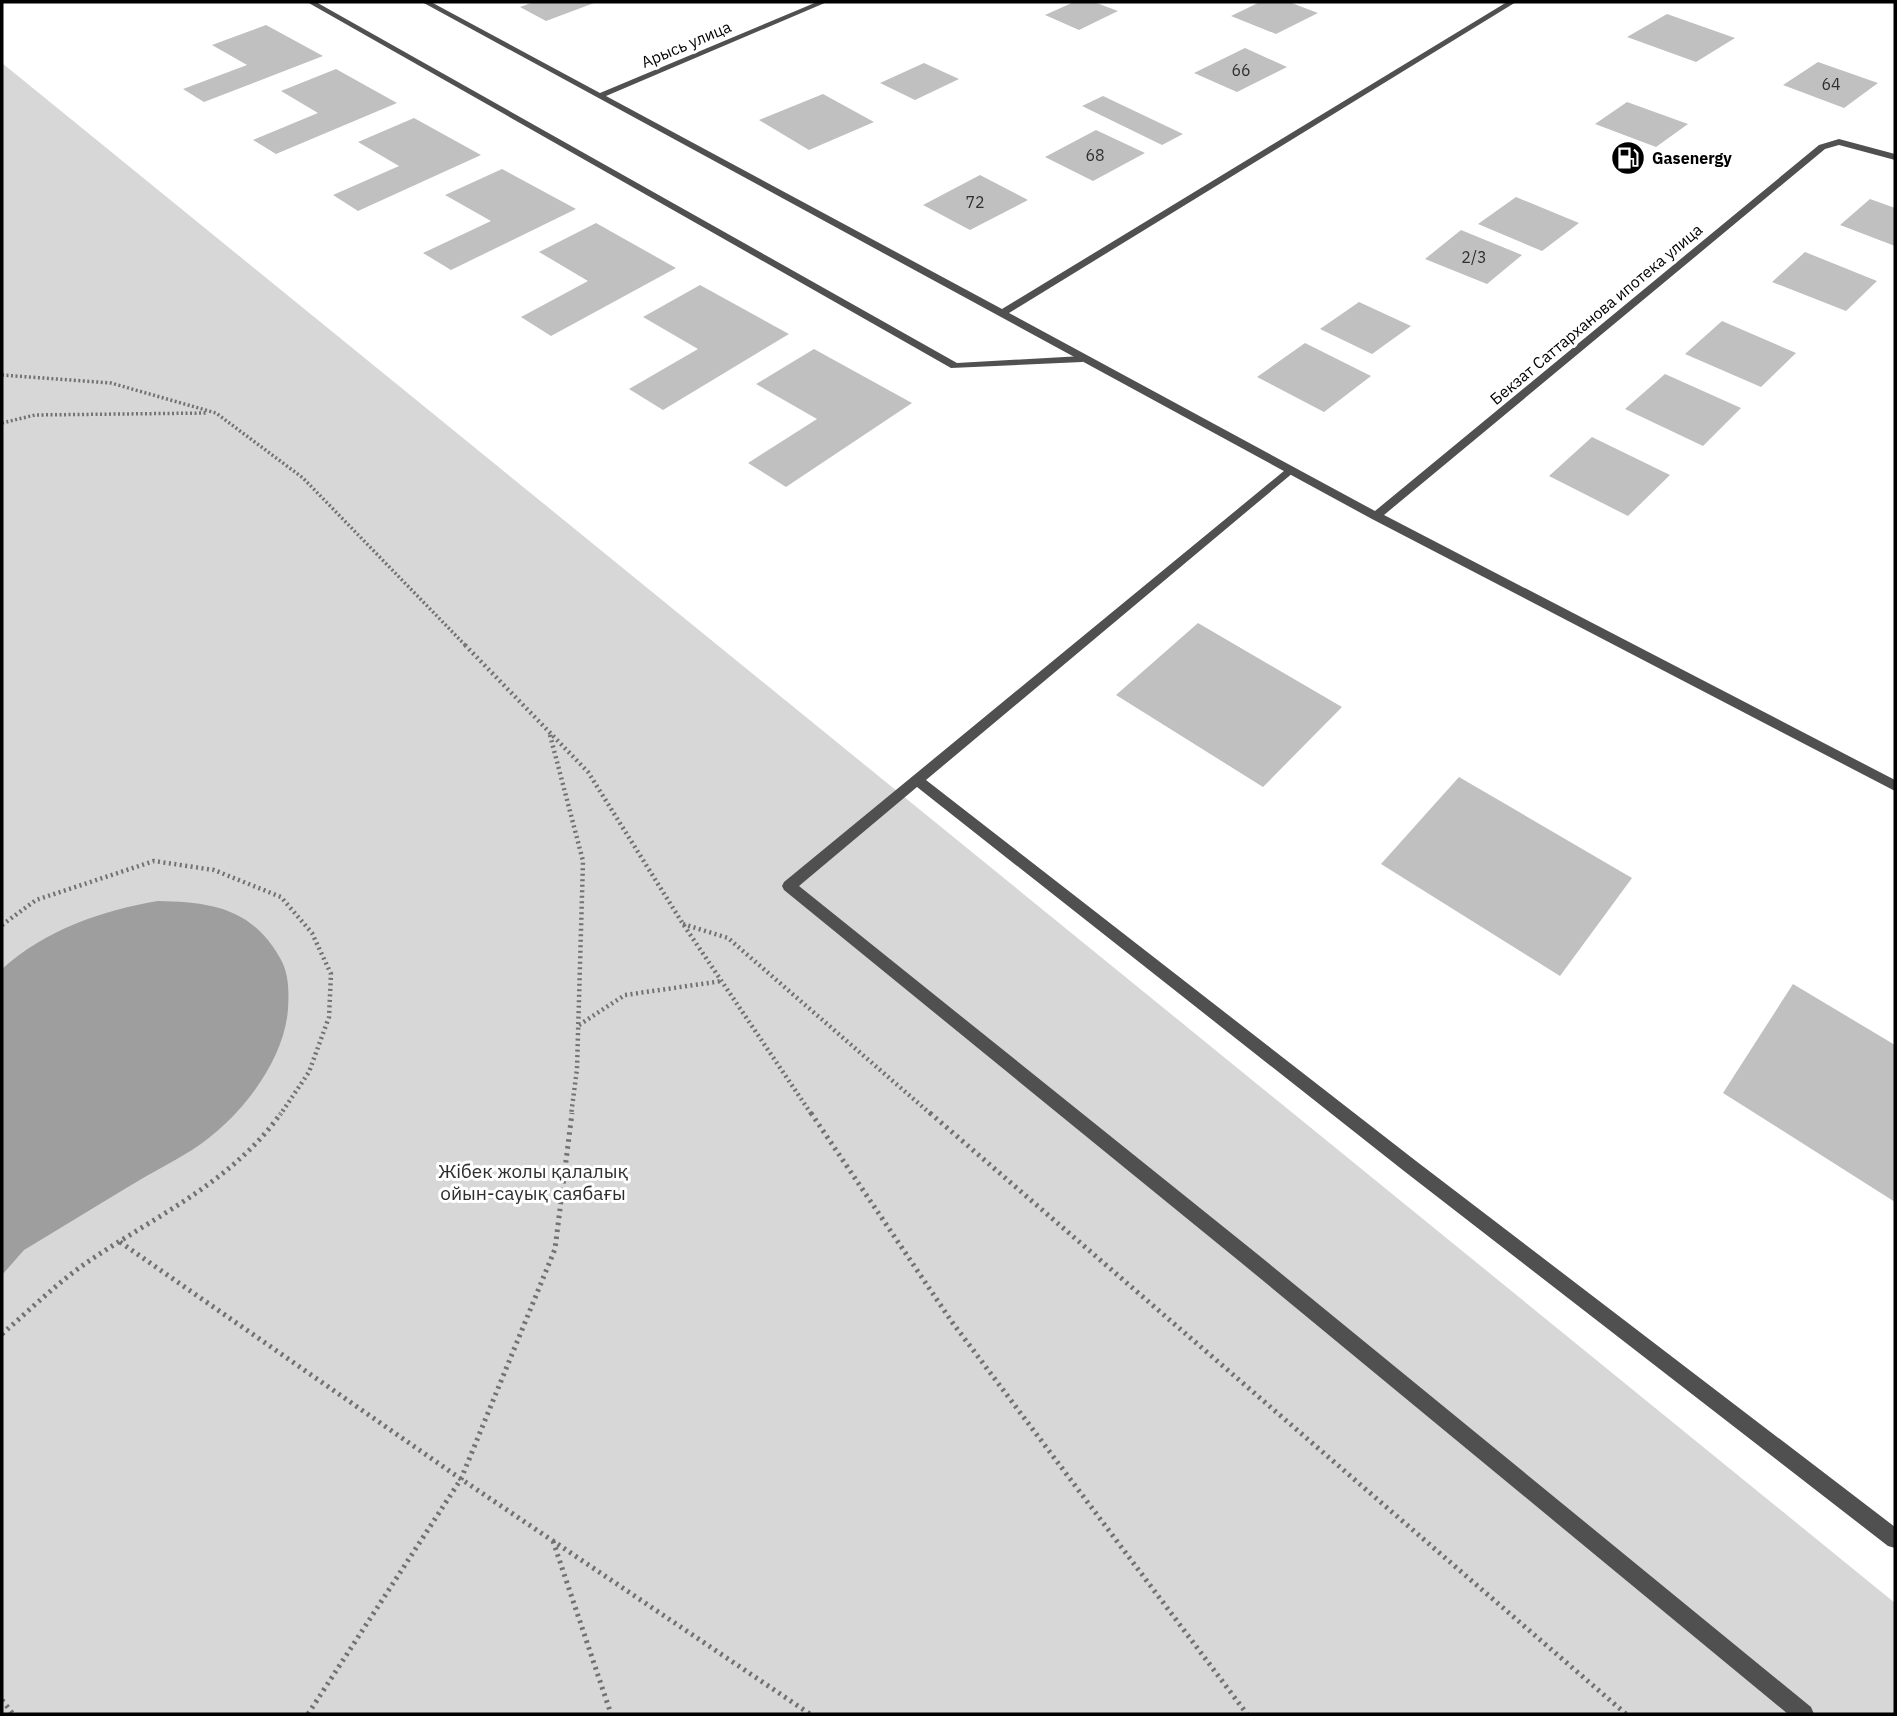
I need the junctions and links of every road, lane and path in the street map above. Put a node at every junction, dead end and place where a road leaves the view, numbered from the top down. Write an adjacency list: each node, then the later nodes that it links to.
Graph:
1 (311, 2): 8 (street)
2 (426, 2): 5 (street)
3 (823, 2): 5 (street, Арысь улица)
4 (1512, 2): 7 (street)
5 (599, 96): 7 (street)
6 (1895, 157): 13 (street, Бекзат Саттарханова ипотека улица)
7 (1003, 313): 8 (street)
8 (1082, 359): 12 (street)
9 (2, 375): 10 (path)
10 (216, 413): 11 (path); 14 (path)
11 (2, 423)
12 (1290, 470): 13 (street); 15 (street)
13 (1376, 516): 16 (street)
14 (549, 731): 17 (path); 20 (path)
15 (917, 780): 24 (street); 33 (street)
16 (1895, 786)
17 (683, 924): 19 (path); 32 (path)
18 (2, 925): 21 (path)
19 (722, 981): 20 (path); 31 (path)
20 (579, 1026): 23 (path)
21 (120, 1242): 22 (path); 23 (path)
22 (2, 1334)
23 (461, 1479): 25 (path); 28 (path)
24 (1895, 1539)
25 (552, 1540): 29 (path); 30 (path)
26 (2, 1700): 27 (path)
27 (13, 1714)
28 (308, 1714)
29 (611, 1714)
30 (810, 1714)
31 (1247, 1714)
32 (1626, 1714)
33 (1804, 1714)

